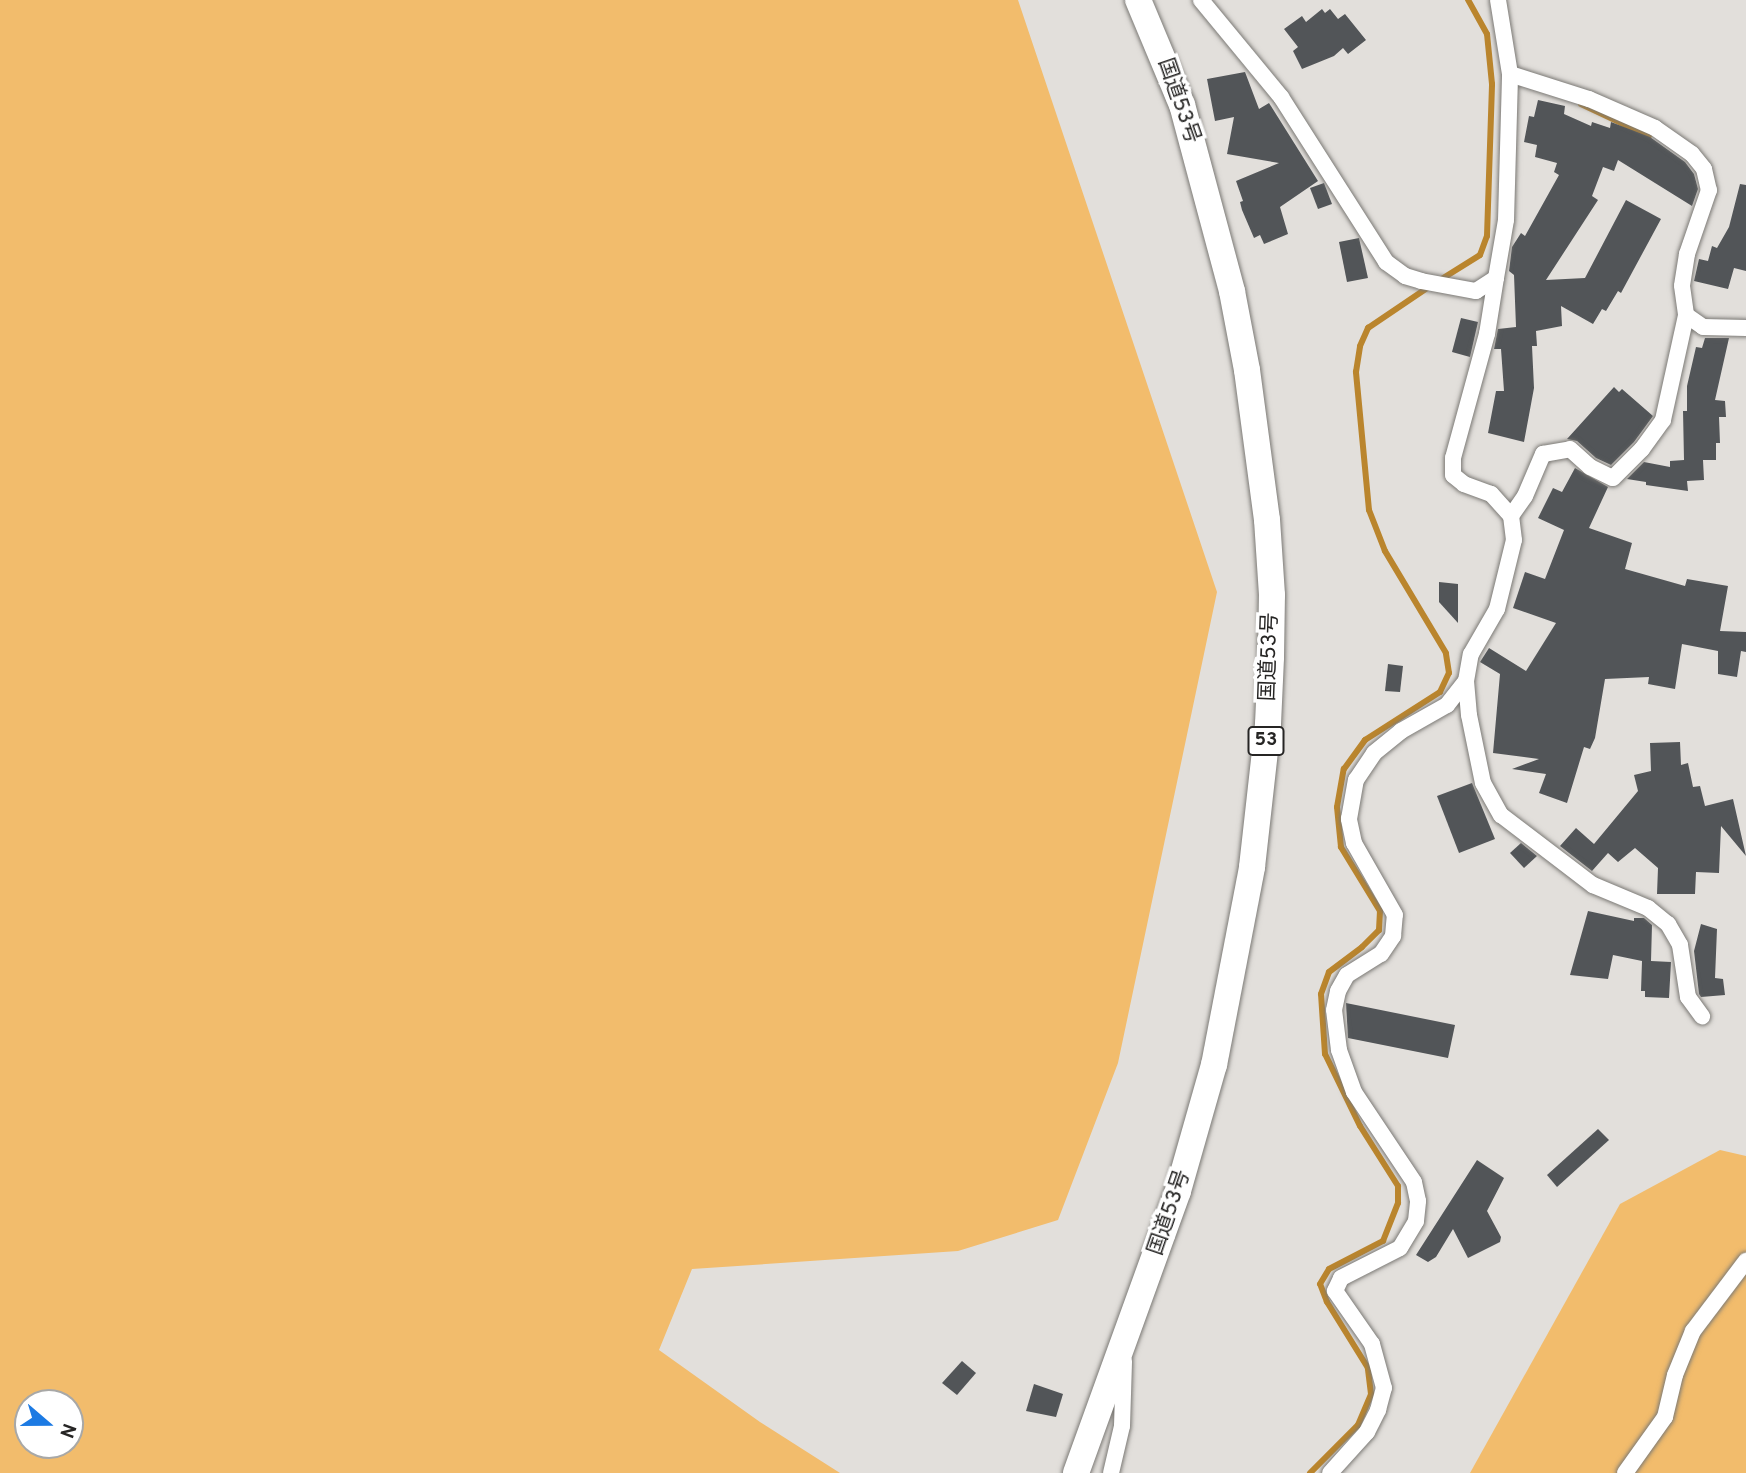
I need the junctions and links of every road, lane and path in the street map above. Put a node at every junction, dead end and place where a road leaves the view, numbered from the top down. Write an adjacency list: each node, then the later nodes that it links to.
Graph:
1 (1138, 0): 12 (highway, 国道53号 / 53)
2 (1201, 0): 5 (street)
3 (1498, 0): 4 (street)
4 (1510, 74): 5 (street); 6 (street)
5 (1496, 278): 8 (street)
6 (1686, 315): 7 (street); 8 (street)
7 (1746, 328)
8 (1511, 516): 9 (street)
9 (1466, 681): 10 (street); 15 (street)
10 (1702, 1016)
11 (1746, 1261): 16 (street)
12 (1125, 1337): 13 (highway, 国道53号 / 53); 14 (street)
13 (1076, 1473)
14 (1111, 1473)
15 (1330, 1473)
16 (1625, 1473)

